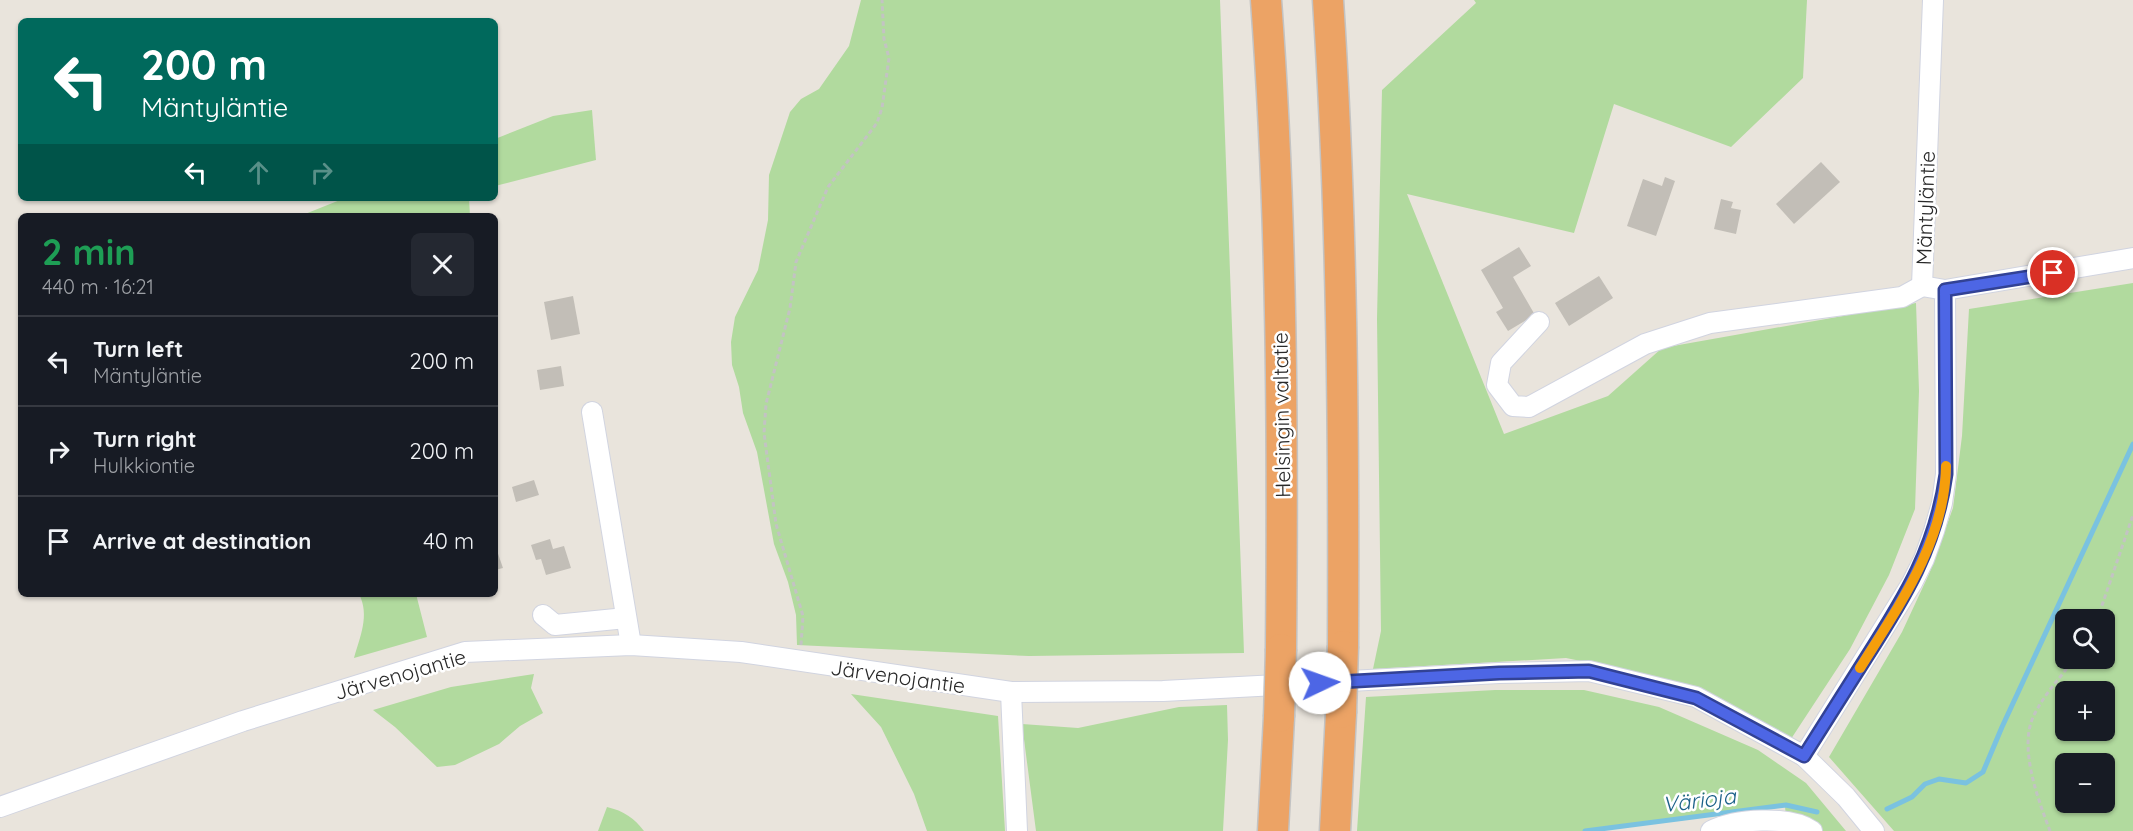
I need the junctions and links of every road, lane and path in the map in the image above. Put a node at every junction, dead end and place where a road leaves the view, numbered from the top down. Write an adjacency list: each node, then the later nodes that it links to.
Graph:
1 (882, 0): 15 (path)
2 (1266, 0): 21 (highway, Helsingin valtatie, bridge)
3 (1328, 0): 22 (highway, bridge)
4 (1933, 0): 6 (street, Mäntyläntie)
5 (2133, 258): 7 (street)
6 (1922, 286): 7 (street, Mäntyläntie); 8 (street)
7 (1945, 290): 18 (street, Mäntyläntie)
8 (1539, 322)
9 (592, 412): 13 (street)
10 (2133, 515): 11 (path)
11 (2101, 609)
12 (543, 615): 13 (street)
13 (626, 618): 14 (street)
14 (631, 645): 15 (street, Järvenojantie); 19 (street, Järvenojantie)
15 (800, 662): 17 (street, Järvenojantie)
16 (2066, 669): 26 (path)
17 (1011, 692): 18 (street, Järvenojantie); 20 (street)
18 (1804, 756): 25 (street, Järvenojantie)
19 (0, 807)
20 (1017, 831)
21 (1273, 831)
22 (1335, 831)
23 (1711, 831): 24 (street)
24 (1812, 831)
25 (1874, 831)
26 (2050, 831)

